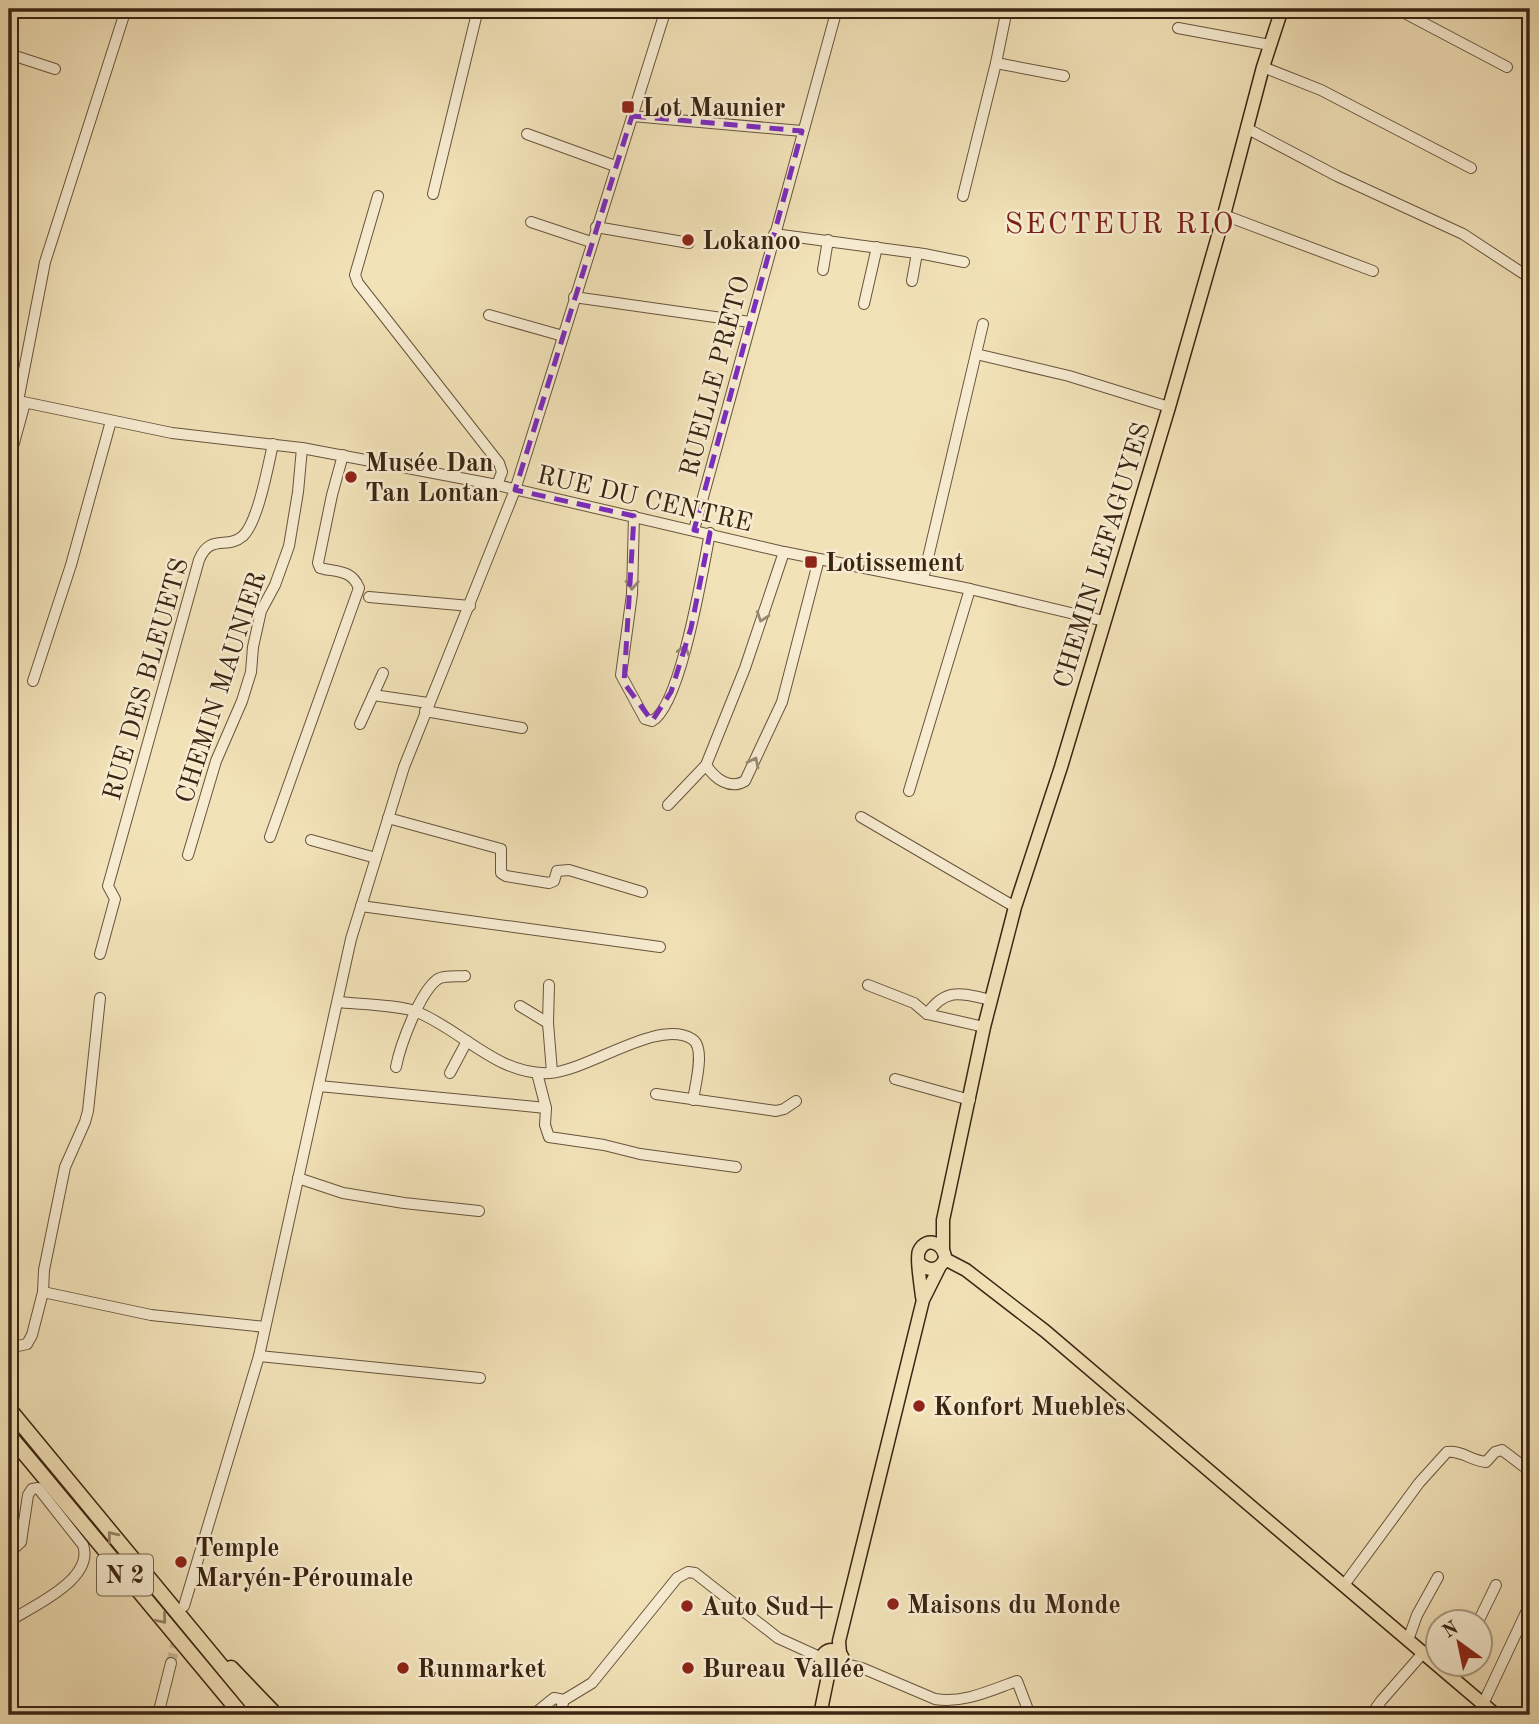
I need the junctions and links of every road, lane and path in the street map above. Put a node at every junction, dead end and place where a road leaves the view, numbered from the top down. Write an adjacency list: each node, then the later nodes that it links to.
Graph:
1 (126, 9): 46 (street)
2 (478, 9): 22 (street)
3 (666, 9): 16 (street)
4 (837, 9): 18 (street, RUELLE PRETO)
5 (1007, 9): 11 (street)
6 (1282, 9): 9 (main road, CHEMIN LEFAGUYES)
7 (1397, 9): 13 (street)
8 (1178, 28): 9 (street)
9 (1270, 45): 12 (main road, CHEMIN LEFAGUYES)
10 (9, 54): 14 (street)
11 (996, 63): 15 (street); 24 (street)
12 (1263, 67): 17 (main road, CHEMIN LEFAGUYES); 21 (street)
13 (1507, 67)
14 (55, 69)
15 (1064, 76)
16 (632, 116): 18 (street); 20 (street)
17 (1246, 128): 25 (main road, CHEMIN LEFAGUYES); 37 (street)
18 (802, 131): 28 (street, RUELLE PRETO)
19 (527, 134): 20 (street)
20 (615, 166): 27 (street)
21 (1471, 168)
22 (433, 194)
23 (378, 196): 53 (street)
24 (962, 196)
25 (1224, 215): 36 (street); 47 (main road, CHEMIN LEFAGUYES)
26 (531, 222): 30 (street)
27 (596, 227): 30 (street); 31 (street)
28 (774, 234): 29 (street); 42 (street, RUELLE PRETO)
29 (828, 240): 32 (street); 35 (street)
30 (591, 242): 39 (street)
31 (689, 243)
32 (877, 247): 33 (street); 40 (street)
33 (917, 253): 34 (street); 38 (street)
34 (964, 262)
35 (823, 270)
36 (1373, 271)
37 (1530, 278)
38 (912, 281)
39 (574, 298): 42 (street); 44 (street)
40 (864, 304)
41 (489, 315): 44 (street)
42 (750, 322): 56 (street, RUELLE PRETO)
43 (983, 324): 45 (street)
44 (563, 336): 54 (street)
45 (976, 354): 47 (street); 60 (street)
46 (17, 401): 48 (street, RUE DU CENTRE); 52 (street)
47 (1169, 407): 64 (main road, CHEMIN LEFAGUYES)
48 (111, 421): 49 (street, RUE DU CENTRE); 66 (street)
49 (273, 444): 50 (street, RUE DU CENTRE); 84 (street, RUE DES BLEUETS)
50 (302, 448): 51 (street, RUE DU CENTRE); 78 (street, CHEMIN MAUNIER)
51 (343, 455): 53 (street, RUE DU CENTRE); 76 (street)
52 (9, 461)
53 (497, 485): 54 (street, RUE DU CENTRE)
54 (516, 490): 55 (street, RUE DU CENTRE); 63 (street)
55 (634, 516): 56 (street, RUE DU CENTRE); 57 (street, one-way to 57)
56 (694, 530): 57 (street, RUE DU CENTRE)
57 (710, 533): 58 (street, RUE DU CENTRE)
58 (784, 552): 59 (street, RUE DU CENTRE); 71 (street, one-way to 71)
59 (819, 559): 60 (street, RUE DU CENTRE); 71 (street, one-way to 59)
60 (923, 579): 61 (street, RUE DU CENTRE)
61 (970, 589): 64 (street, RUE DU CENTRE); 72 (street)
62 (369, 597): 63 (street)
63 (470, 606): 68 (street)
64 (1104, 621): 82 (main road, CHEMIN LEFAGUYES)
65 (383, 673): 67 (street)
66 (33, 681)
67 (373, 695): 68 (street); 69 (street)
68 (427, 707): 70 (street); 75 (street)
69 (360, 724)
70 (522, 728)
71 (706, 765): 73 (street)
72 (909, 791)
73 (668, 805)
74 (861, 817): 82 (street)
75 (388, 818): 79 (street); 80 (street)
76 (270, 837)
77 (311, 840): 79 (street)
78 (188, 855)
79 (376, 858): 81 (street)
80 (642, 892)
81 (361, 906): 83 (street); 90 (street)
82 (1015, 907): 89 (main road, CHEMIN LEFAGUYES)
83 (660, 947)
84 (100, 954)
85 (465, 976): 92 (street)
86 (549, 985): 94 (street)
87 (868, 985): 93 (street)
88 (100, 998): 115 (street)
89 (991, 1000): 93 (street); 95 (main road, CHEMIN LEFAGUYES)
90 (338, 1002): 92 (street); 102 (street)
91 (520, 1006): 94 (street)
92 (415, 1011): 96 (street); 97 (street)
93 (927, 1014): 95 (street)
94 (548, 1023): 98 (street)
95 (984, 1027): 105 (main road, CHEMIN LEFAGUYES)
96 (467, 1041): 99 (street); 100 (street)
97 (396, 1067)
98 (552, 1072): 100 (street); 104 (street)
99 (450, 1073)
100 (537, 1073): 107 (street)
101 (895, 1079): 105 (street)
102 (319, 1086): 107 (street); 109 (street)
103 (656, 1094): 104 (street)
104 (693, 1100): 106 (street)
105 (970, 1100): 111 (main road, CHEMIN LEFAGUYES)
106 (796, 1101)
107 (546, 1108): 108 (street)
108 (736, 1167)
109 (298, 1178): 110 (street); 117 (street)
110 (479, 1211)
111 (943, 1220): 112 (main road, CHEMIN LEFAGUYES); 113 (main road, CHEMIN LEFAGUYES)
112 (924, 1244): 113 (main road); 114 (main road)
113 (942, 1259): 114 (main road); 116 (main road, CHEMIN LEFAGUYES); 126 (main road)
114 (919, 1263): 116 (main road, CHEMIN LEFAGUYES)
115 (43, 1292): 117 (street); 118 (street)
116 (923, 1300): 134 (main road, CHEMIN LEFAGUYES)
117 (265, 1327): 119 (street)
118 (9, 1344)
119 (259, 1356): 120 (street); 129 (street)
120 (480, 1378)
121 (9, 1409): 133 (highway, N 2, one-way to 121)
122 (9, 1435): 141 (highway, N 2, one-way to 141)
123 (1530, 1467): 126 (street)
124 (9, 1553): 131 (street)
125 (1438, 1577): 132 (street)
126 (1344, 1585): 132 (main road)
127 (1496, 1585): 130 (street)
128 (1530, 1604): 139 (street)
129 (184, 1606)
130 (1486, 1608)
131 (9, 1621)
132 (1408, 1640): 135 (main road)
133 (203, 1645): 142 (highway, N 2); 143 (highway)
134 (834, 1653): 138 (street); 146 (main road); 147 (street)
135 (1423, 1653): 148 (street)
136 (171, 1663): 140 (street)
137 (1453, 1678): 139 (main road)
138 (564, 1700): 144 (street); 145 (street)
139 (1483, 1704): 149 (main road)
140 (158, 1715)
141 (242, 1715)
142 (262, 1715)
143 (276, 1715)
144 (533, 1715)
145 (553, 1715)
146 (820, 1715)
147 (1030, 1715)
148 (1371, 1715)
149 (1496, 1715)

